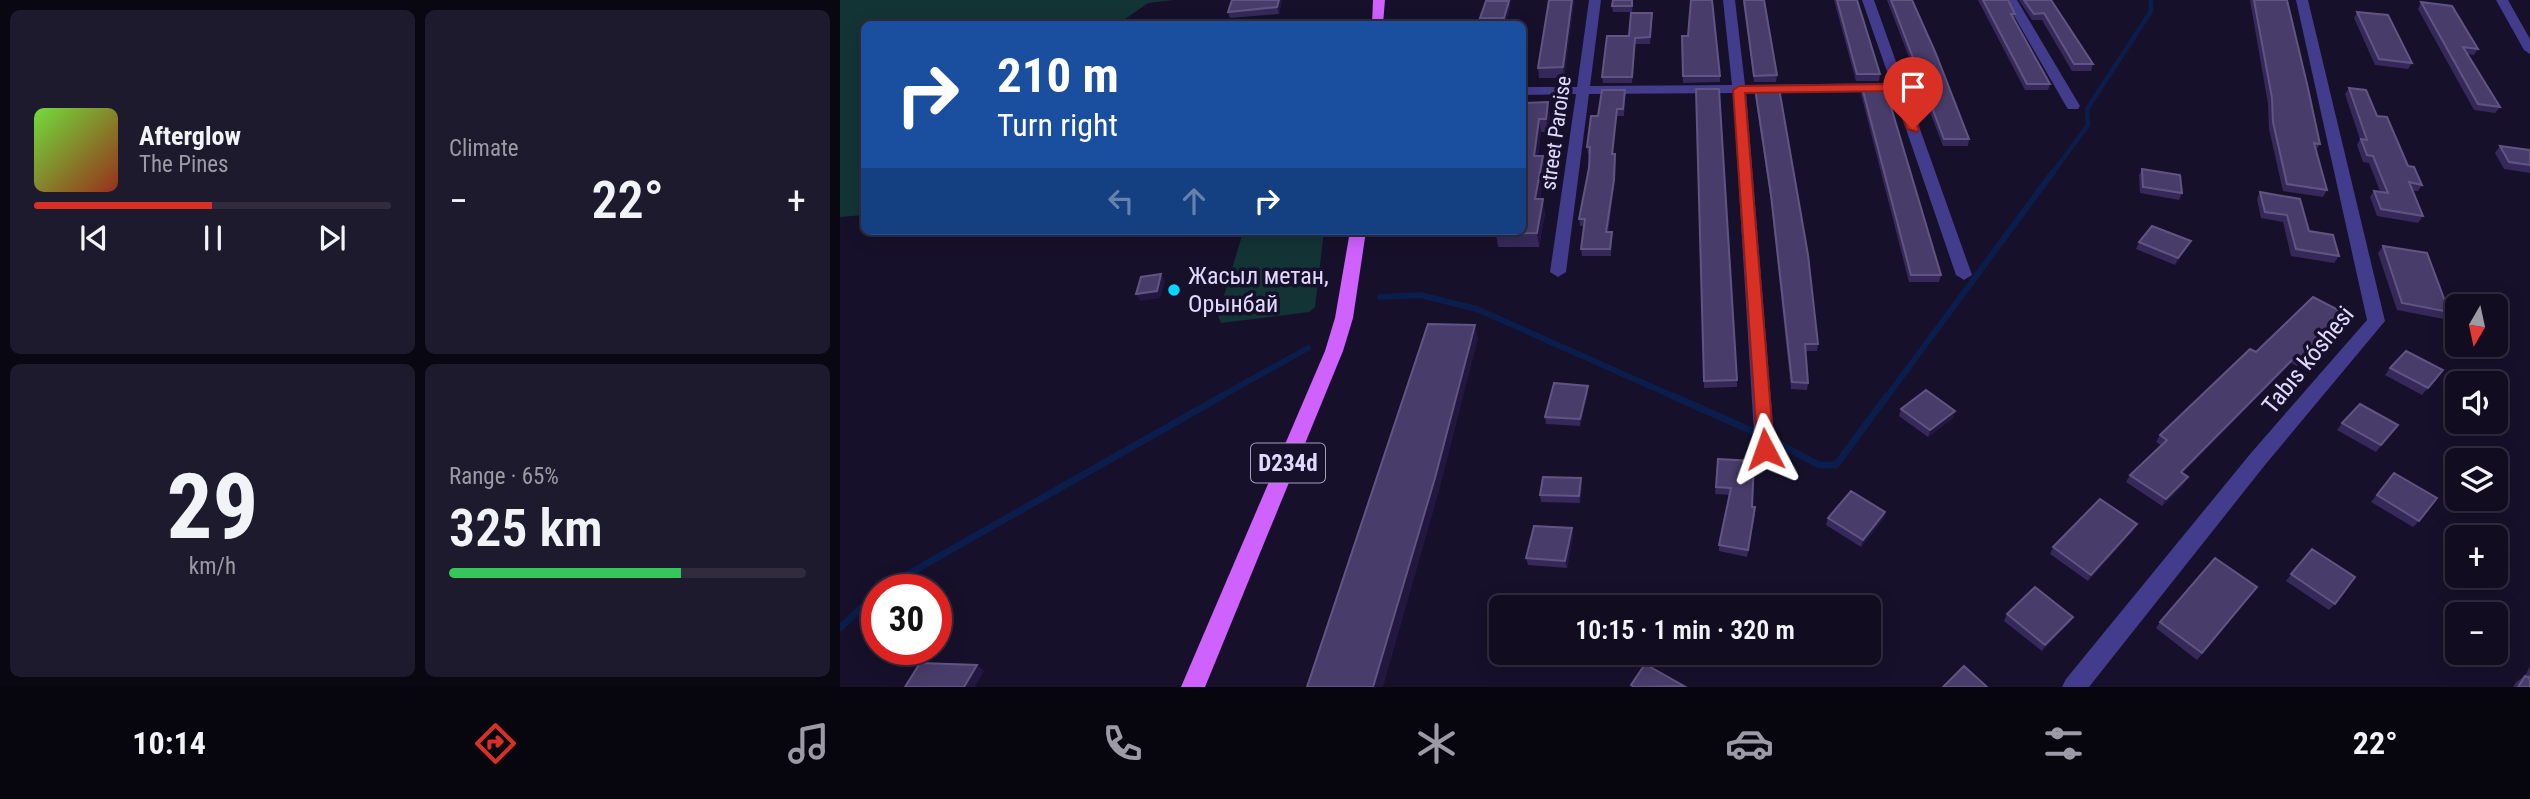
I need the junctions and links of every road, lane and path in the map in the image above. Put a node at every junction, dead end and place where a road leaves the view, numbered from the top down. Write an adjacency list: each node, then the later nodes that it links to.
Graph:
1 (1379, 0): 9 (main road)
2 (1595, 0): 14 (street, street Paroise)
3 (1729, 0): 12 (street)
4 (1868, 0): 11 (street)
5 (2011, 0): 15 (street)
6 (2302, 0): 21 (street, Tabıs kóshesi)
7 (2502, 0): 8 (street); 10 (street)
8 (2518, 0)
9 (1378, 21)
10 (2530, 50)
11 (1897, 87): 12 (street); 18 (street)
12 (1739, 90): 14 (street); 19 (street)
13 (1526, 91): 14 (street)
14 (1584, 91): 17 (street, street Paroise)
15 (2073, 106)
16 (1357, 235): 20 (main road, D234d)
17 (1559, 272)
18 (1964, 275)
19 (1765, 449)
20 (1193, 687)
21 (2074, 687)

